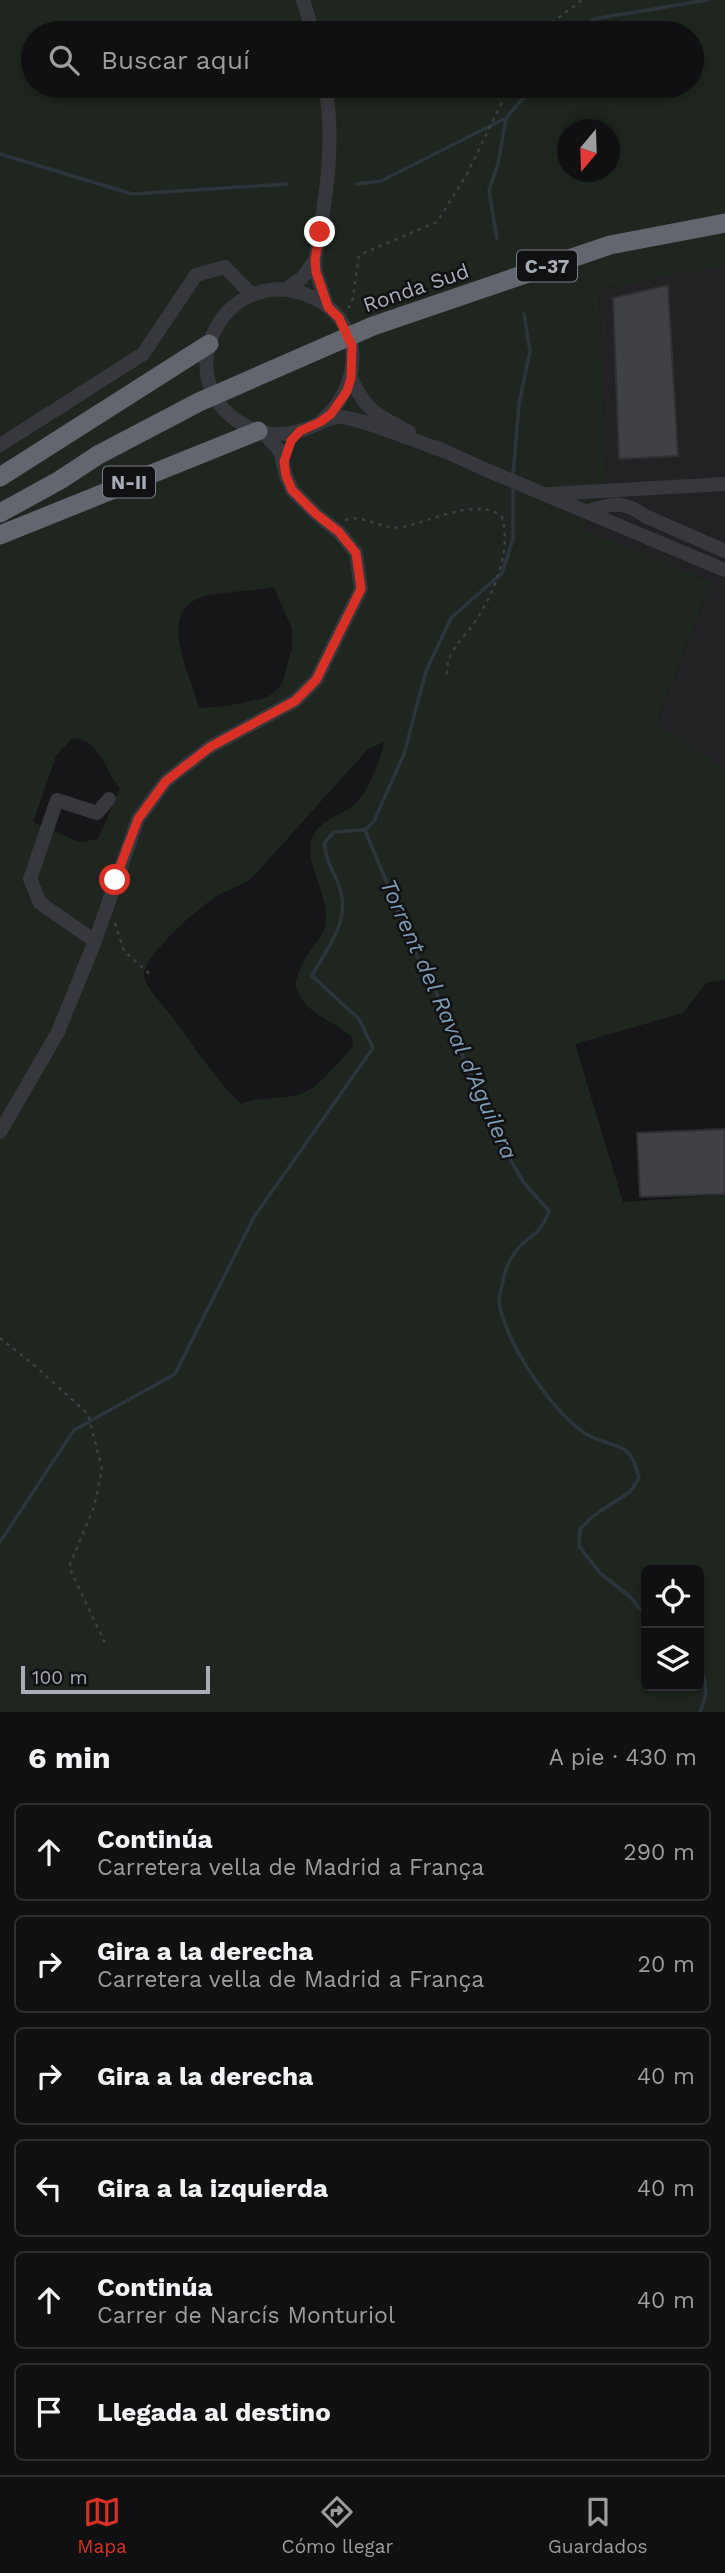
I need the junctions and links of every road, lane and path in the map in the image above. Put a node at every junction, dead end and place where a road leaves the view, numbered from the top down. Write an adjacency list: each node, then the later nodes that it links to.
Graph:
1 (303, 0): 3 (street)
2 (582, 0): 4 (path)
3 (309, 21)
4 (554, 21)
5 (327, 98): 8 (street)
6 (504, 98): 11 (path)
7 (725, 223): 19 (highway, Ronda Sud / C-37)
8 (315, 260): 9 (street); 11 (street)
9 (286, 289): 10 (street); 11 (street)
10 (251, 294): 12 (street); 17 (street)
11 (333, 312): 13 (street, N-II)
12 (209, 344): 16 (street); 21 (highway)
13 (351, 378): 14 (street, N-II); 18 (street, N-II)
14 (320, 422): 15 (street, N-II); 18 (street, N-II)
15 (300, 431): 16 (street, N-II); 20 (street)
16 (261, 432): 20 (street); 28 (highway, N-II)
17 (0, 445)
18 (444, 451): 23 (street, N-II)
19 (98, 455): 24 (highway, Ronda Sud / C-37); 26 (highway, Ronda Sud / C-37)
20 (284, 462): 27 (street)
21 (0, 477)
22 (725, 484): 23 (street)
23 (545, 495): 25 (street, N-II)
24 (0, 500)
25 (586, 512): 29 (street); 30 (street, N-II)
26 (0, 513)
27 (335, 529): 31 (path); 33 (street)
28 (0, 535)
29 (725, 551)
30 (725, 570)
31 (447, 676)
32 (109, 799): 34 (street)
33 (110, 894): 34 (street); 35 (path)
34 (95, 941): 36 (street)
35 (152, 976)
36 (0, 1132)
37 (0, 1338): 38 (path)
38 (105, 1643)

